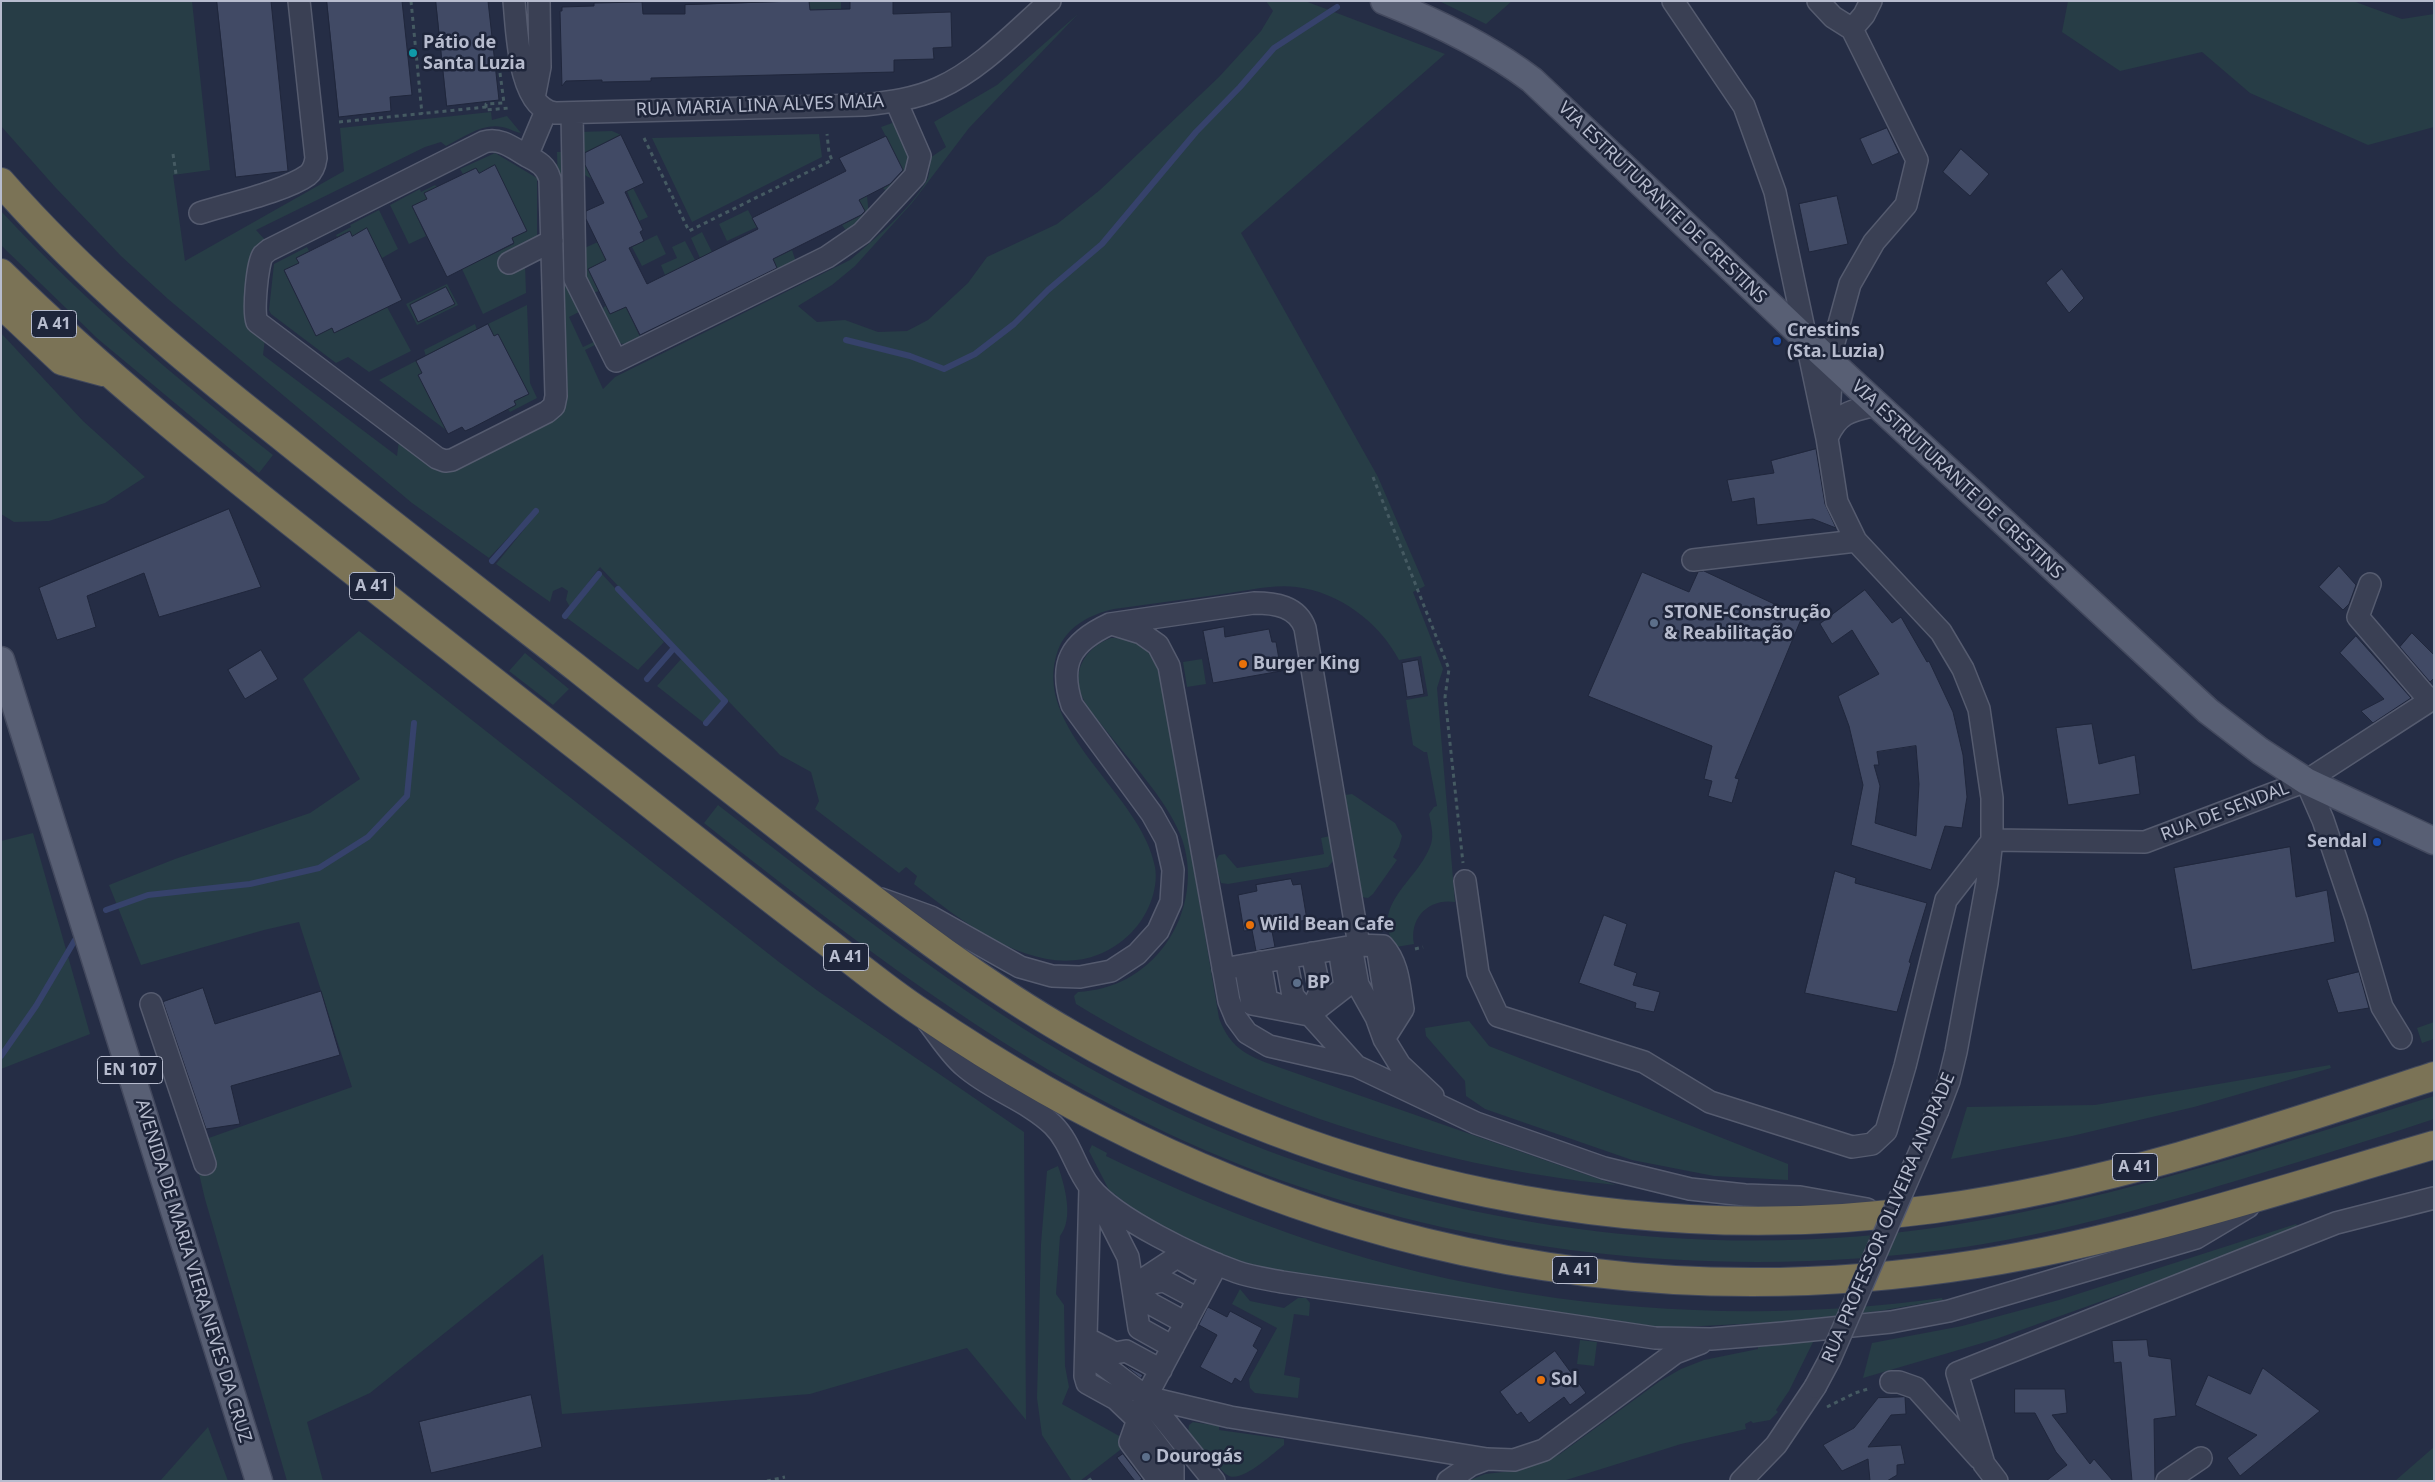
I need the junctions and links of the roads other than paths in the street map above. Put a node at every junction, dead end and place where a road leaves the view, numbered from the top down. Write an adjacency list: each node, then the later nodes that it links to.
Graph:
1 (299, 1): 15 (street)
2 (514, 1): 11 (street)
3 (539, 1): 11 (street)
4 (1050, 1): 10 (street, RUA MARIA LINA ALVES MAIA)
5 (1384, 1): 20 (main road, VIA ESTRUTURANTE DE CRESTINS)
6 (1673, 1): 20 (street, RUA PROFESSOR OLIVEIRA ANDRADE)
7 (1818, 1): 9 (street)
8 (1871, 1): 9 (street)
9 (1852, 29): 21 (street, RUA PROFESSOR OLIVEIRA ANDRADE)
10 (896, 101): 12 (street, RUA MARIA LINA ALVES MAIA); 12 (street)
11 (540, 104): 12 (street, RUA MARIA LINA ALVES MAIA); 13 (street)
12 (572, 112)
13 (527, 156): 16 (street); 16 (street)
14 (1, 182): 35 (highway, A 41)
15 (200, 213)
16 (552, 241): 17 (street)
17 (509, 263)
18 (1, 273): 22 (highway, A 41)
19 (1, 304): 22 (highway)
20 (1806, 339): 21 (main road, VIA ESTRUTURANTE DE CRESTINS); 24 (street, RUA PROFESSOR OLIVEIRA ANDRADE)
21 (1832, 364): 23 (main road, VIA ESTRUTURANTE DE CRESTINS); 24 (street, RUA PROFESSOR OLIVEIRA ANDRADE)
22 (108, 374): 39 (highway, A 41)
23 (1876, 405): 24 (street); 31 (main road, VIA ESTRUTURANTE DE CRESTINS)
24 (1827, 438): 25 (street, RUA PROFESSOR OLIVEIRA ANDRADE)
25 (1856, 541): 26 (street); 32 (street, RUA PROFESSOR OLIVEIRA ANDRADE)
26 (1693, 560)
27 (2370, 584): 30 (street)
28 (1110, 624): 35 (street); 36 (street); 37 (street)
29 (1, 660): 61 (main road, AVENIDA DE MARIA VIERA NEVES DA CRUZ / EN 107)
30 (2432, 699): 31 (street, RUA DE SENDAL)
31 (2306, 781): 32 (street, RUA DE SENDAL); 33 (main road, VIA ESTRUTURANTE DE CRESTINS); 41 (street)
32 (1992, 840): 34 (street); 66 (street, RUA PROFESSOR OLIVEIRA ANDRADE, bridge)
33 (2434, 841)
34 (1465, 881)
35 (864, 893): 51 (highway, A 41)
36 (1316, 953): 37 (street); 40 (street); 40 (street); 40 (street); 42 (street); 42 (street)
37 (1223, 969): 43 (street)
38 (151, 1004): 47 (street)
39 (920, 1012): 48 (street); 49 (highway, A 41)
40 (1309, 1015): 43 (street)
41 (2401, 1038)
42 (1384, 1039): 45 (street)
43 (1356, 1066): 45 (street)
44 (2434, 1076): 51 (highway, A 41)
45 (1476, 1123): 51 (street)
46 (2434, 1145): 49 (highway, A 41)
47 (205, 1164)
48 (1090, 1187): 52 (street); 53 (street); 54 (street)
49 (2277, 1190): 55 (street)
50 (2434, 1198): 60 (street)
51 (1892, 1214)
52 (1133, 1286): 53 (street); 53 (street); 53 (street)
53 (1182, 1329): 54 (street); 54 (street); 55 (street); 57 (street); 59 (street); 64 (street)
54 (1086, 1338): 57 (street)
55 (1711, 1339): 59 (street)
56 (1891, 1382): 60 (street)
57 (1138, 1420): 62 (street); 63 (street)
58 (2201, 1458): 67 (street)
59 (1487, 1459): 65 (street)
60 (1991, 1472)
61 (259, 1481)
62 (1162, 1481)
63 (1173, 1481)
64 (1214, 1481)
65 (1448, 1481)
66 (1741, 1481)
67 (2167, 1481)

